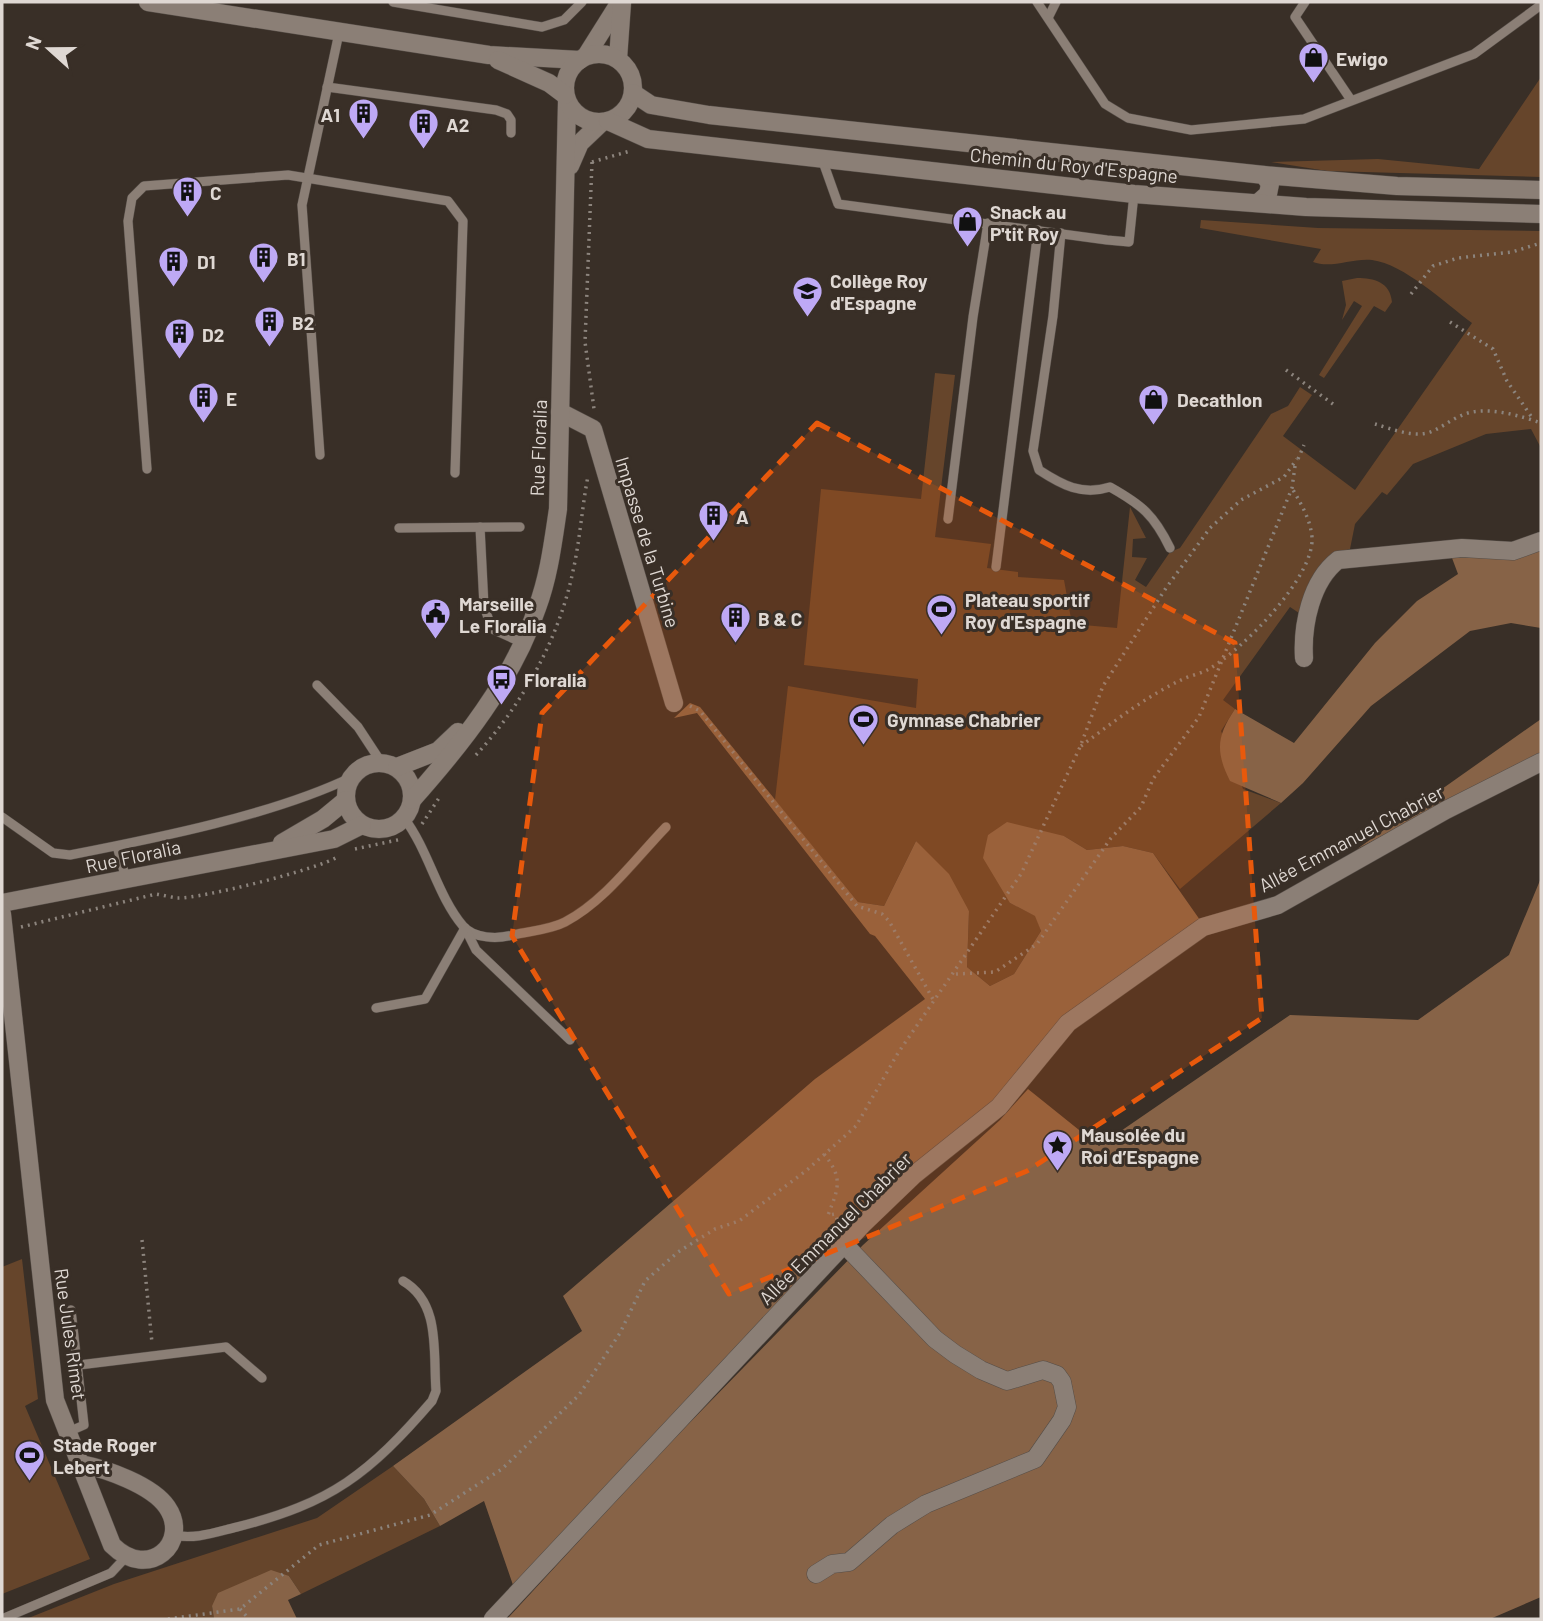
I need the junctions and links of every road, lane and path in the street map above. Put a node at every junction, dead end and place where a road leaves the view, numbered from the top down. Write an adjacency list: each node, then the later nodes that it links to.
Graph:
1 (148, 2): 10 (street)
2 (393, 2): 3 (lane)
3 (582, 2)
4 (621, 2): 12 (street); 13 (street)
5 (1037, 2): 9 (lane)
6 (1056, 2): 9 (lane)
7 (1305, 2): 17 (lane)
8 (1541, 5): 17 (lane)
9 (1049, 16): 17 (lane)
10 (339, 33): 11 (street); 14 (lane)
11 (489, 55): 12 (street); 16 (street)
12 (583, 58): 13 (street); 16 (street)
13 (618, 59): 15 (street)
14 (327, 87): 19 (lane); 24 (lane)
15 (633, 93): 18 (street); 23 (street, Chemin du Roy d'Espagne)
16 (566, 98): 18 (street); 22 (street, Rue Floralia)
17 (1351, 100)
18 (604, 122): 20 (street, Chemin du Roy d'Espagne); 22 (street, Rue Floralia)
19 (511, 133)
20 (648, 139): 21 (street, Chemin du Roy d'Espagne); 37 (path)
21 (822, 159): 26 (street, Chemin du Roy d'Espagne); 29 (lane)
22 (567, 172): 38 (street, Rue Floralia)
23 (1264, 175): 25 (street, Chemin du Roy d'Espagne); 27 (street)
24 (308, 177): 43 (lane); 45 (lane); 46 (lane)
25 (1541, 190)
26 (1134, 194): 27 (street, Chemin du Roy d'Espagne); 31 (lane)
27 (1259, 202): 28 (street, Chemin du Roy d'Espagne)
28 (1541, 214)
29 (988, 223): 30 (lane); 48 (lane)
30 (1038, 230): 31 (lane); 54 (lane)
31 (1061, 233): 53 (lane)
32 (1541, 243): 33 (path)
33 (1411, 294)
34 (1450, 322): 39 (path)
35 (1286, 370): 36 (path)
36 (1333, 404)
37 (594, 409)
38 (560, 412): 55 (street, Rue Floralia); 59 (street, Impasse de la Turbine)
39 (1534, 421): 40 (path); 41 (path)
40 (1541, 423)
41 (1375, 424)
42 (1304, 445): 44 (path)
43 (320, 455)
44 (1297, 459): 47 (path); 61 (path)
45 (147, 469)
46 (455, 474)
47 (1292, 488): 56 (path); 56 (path)
48 (948, 519)
49 (480, 527): 50 (lane); 51 (lane); 55 (lane)
50 (520, 527)
51 (398, 528)
52 (1541, 541): 57 (street)
53 (1170, 548)
54 (996, 567)
55 (523, 643): 60 (street, Rue Floralia)
56 (1227, 654): 61 (path); 79 (path)
57 (1304, 658)
58 (317, 685): 63 (lane)
59 (674, 703): 80 (path)
60 (484, 709): 63 (street, Rue Floralia); 66 (street, Rue Floralia)
61 (1080, 747): 79 (path)
62 (1541, 762): 84 (street, Allée Emmanuel Chabrier)
63 (389, 764): 64 (street); 66 (street)
64 (352, 776): 65 (street); 72 (lane)
65 (346, 800): 69 (street); 73 (street, Rue Floralia)
66 (412, 800): 68 (street)
67 (2, 817): 72 (lane)
68 (404, 818): 69 (street); 78 (lane)
69 (362, 825): 73 (street, Rue Floralia)
70 (666, 827): 78 (lane)
71 (404, 838): 77 (path)
72 (117, 846): 74 (lane)
73 (273, 848): 74 (street, Rue Floralia)
74 (126, 879): 75 (street, Rue Floralia)
75 (2, 903)
76 (2, 914): 91 (street, Rue Jules Rimet)
77 (17, 928)
78 (464, 928): 81 (lane); 82 (lane)
79 (954, 974): 80 (path)
80 (934, 1001): 83 (path)
81 (376, 1009)
82 (570, 1040)
83 (824, 1154): 84 (path); 96 (path)
84 (844, 1238): 95 (street); 100 (street, Allée Emmanuel Chabrier)
85 (142, 1240): 88 (path)
86 (403, 1281): 93 (lane)
87 (71, 1310): 89 (lane)
88 (153, 1355): 89 (lane); 90 (lane)
89 (79, 1365): 91 (lane)
90 (262, 1378)
91 (68, 1432): 92 (street, Rue Jules Rimet)
92 (81, 1464): 93 (street); 94 (street, Rue Jules Rimet)
93 (173, 1535): 94 (street)
94 (125, 1558): 97 (lane)
95 (816, 1574)
96 (240, 1609): 98 (path); 99 (path)
97 (2, 1619)
98 (168, 1619)
99 (249, 1619)
100 (493, 1619)

